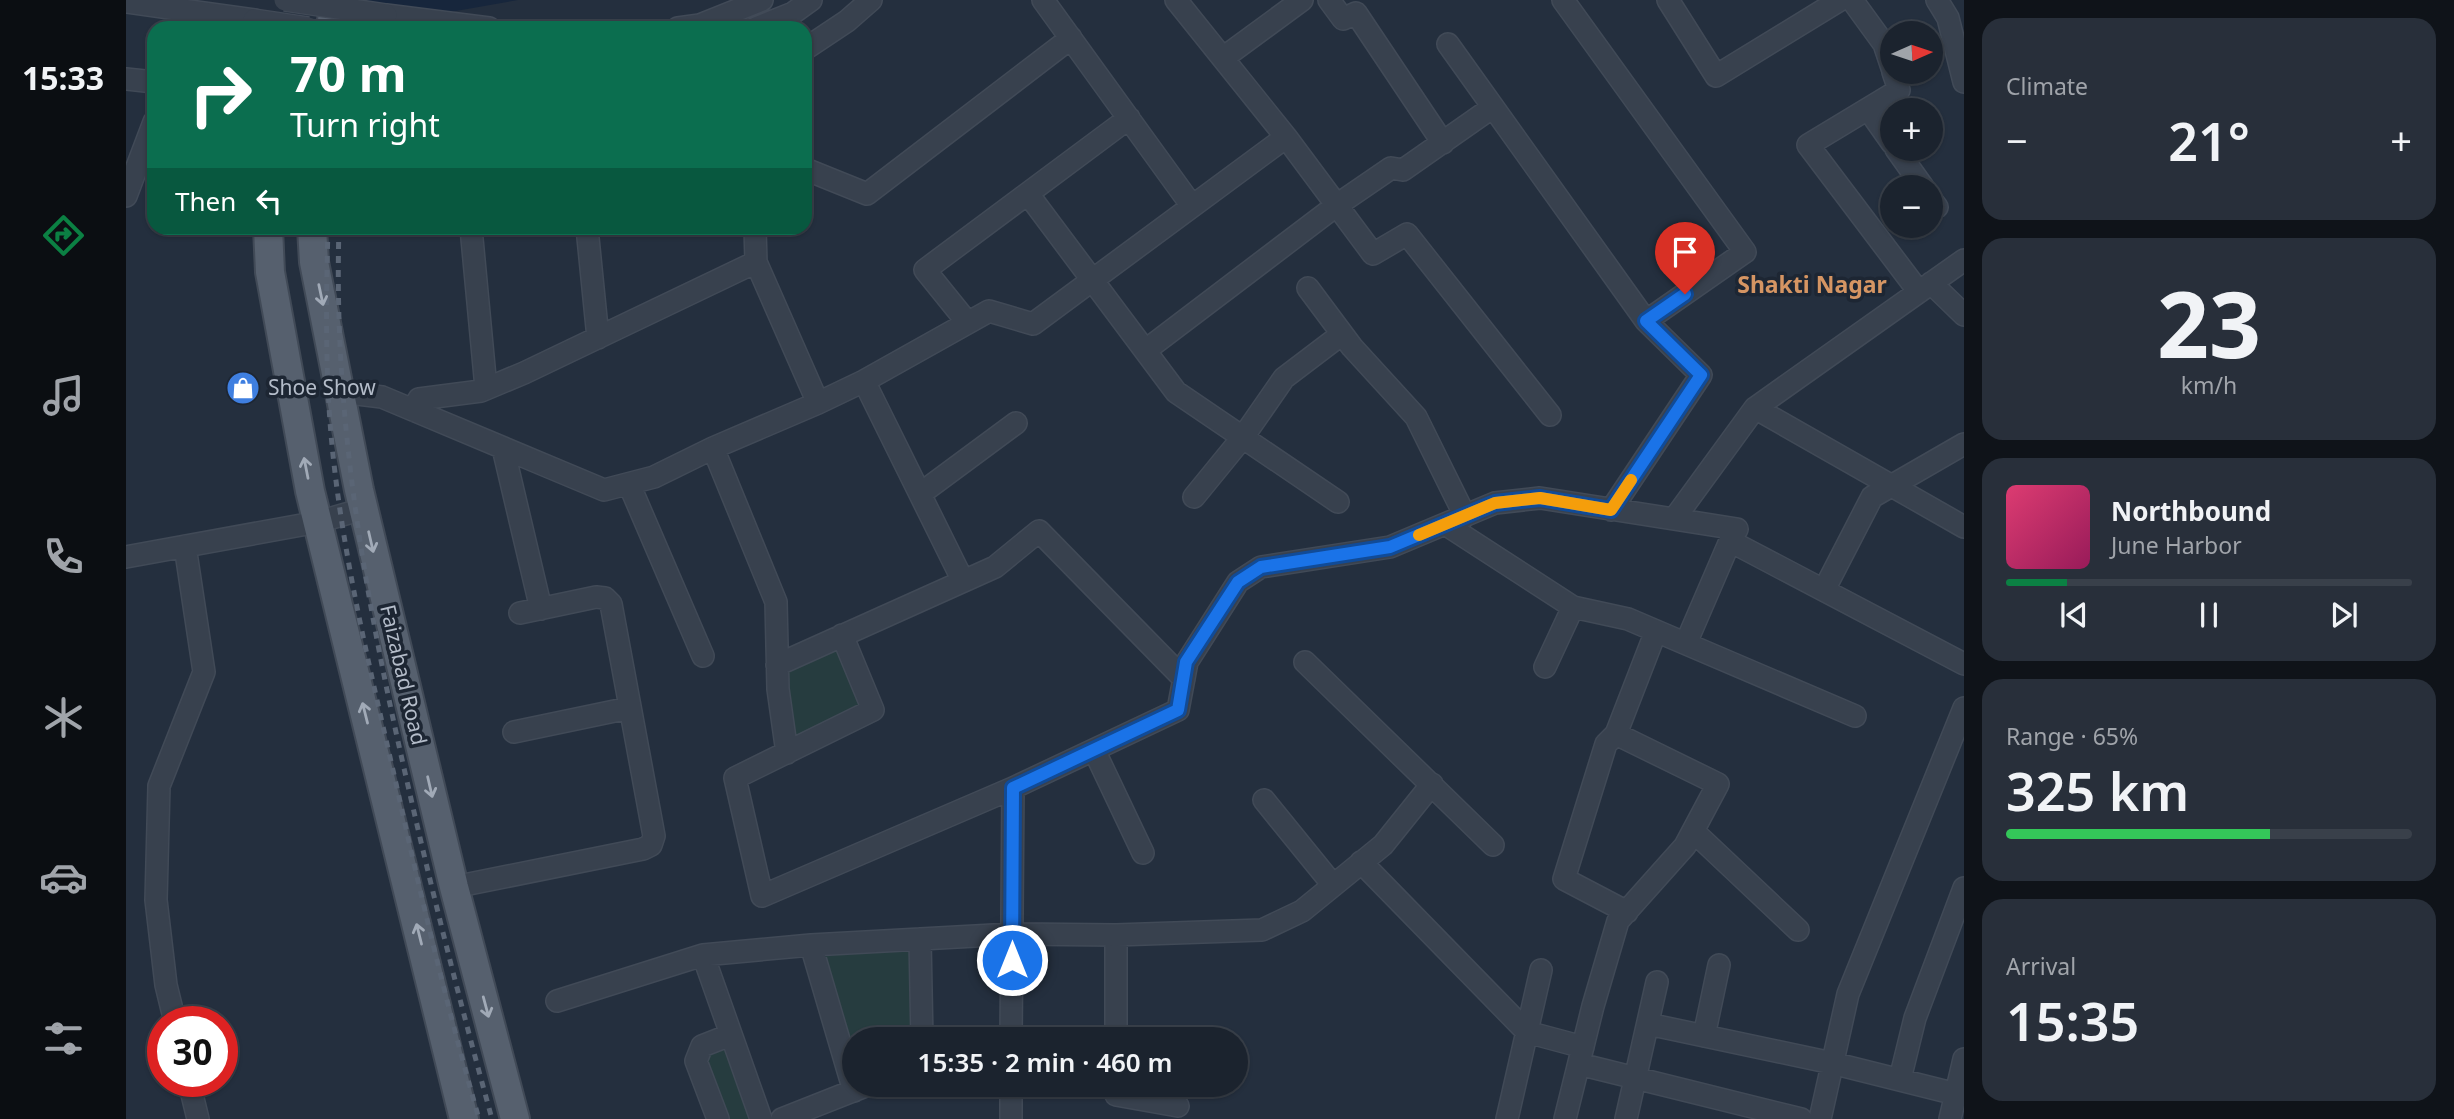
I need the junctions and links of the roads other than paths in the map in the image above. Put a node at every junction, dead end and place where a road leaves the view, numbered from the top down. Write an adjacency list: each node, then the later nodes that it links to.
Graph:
1 (285, 0): 20 (street, bridge)
2 (294, 0): 18 (main road, bridge)
3 (335, 0): 19 (main road)
4 (762, 0): 21 (street)
5 (811, 0): 22 (street)
6 (871, 0): 26 (street)
7 (1043, 0): 24 (street)
8 (1177, 0): 28 (street)
9 (1302, 0): 28 (street)
10 (1329, 0): 39 (street)
11 (1563, 0): 56 (street)
12 (1840, 0): 16 (street)
13 (1852, 0): 25 (street)
14 (1937, 0): 23 (street)
15 (126, 2): 17 (street, bridge)
16 (1675, 3)
17 (259, 21)
18 (290, 21)
19 (332, 21)
20 (422, 21)
21 (708, 21)
22 (773, 21)
23 (1958, 36): 31 (street)
24 (1071, 38): 35 (street); 40 (street)
25 (1880, 38)
26 (812, 44)
27 (1448, 44): 33 (street)
28 (1223, 58): 37 (street)
29 (126, 79): 30 (street)
30 (147, 81)
31 (1964, 82)
32 (1897, 84): 34 (street)
33 (1493, 107): 39 (street); 56 (street)
34 (1868, 109): 36 (street); 54 (street)
35 (1129, 118): 41 (street); 44 (street)
36 (1880, 126)
37 (1286, 137): 43 (street); 44 (street)
38 (147, 140): 42 (street)
39 (1443, 143): 43 (street)
40 (812, 172)
41 (1028, 194): 52 (street); 57 (street)
42 (126, 196)
43 (1337, 205): 60 (street); 67 (street)
44 (1192, 206): 52 (street)
45 (268, 235): 82 (main road, one-way to 45)
46 (312, 235): 63 (main road, Faizabad Road, one-way to 63)
47 (472, 235): 62 (street)
48 (588, 235): 59 (street)
49 (755, 235): 51 (street)
50 (1964, 260): 54 (street)
51 (756, 262): 59 (street); 64 (street)
52 (1093, 280): 57 (street); 60 (street)
53 (1308, 288): 58 (street)
54 (1925, 288): 55 (street); 65 (street)
55 (1964, 315)
56 (1646, 321): 79 (street)
57 (967, 322): 61 (street)
58 (1342, 334): 69 (street); 80 (street)
59 (598, 338): 62 (street)
60 (1146, 351): 69 (street)
61 (864, 381): 64 (street); 75 (street)
62 (486, 388): 66 (street)
63 (341, 392): 66 (street); 78 (main road, Faizabad Road)
64 (818, 403): 72 (street)
65 (1755, 408): 74 (street); 81 (street)
66 (413, 410): 71 (street)
67 (1550, 415)
68 (1016, 423): 75 (street)
69 (1243, 437): 76 (street); 77 (street)
70 (1964, 444): 74 (street)
71 (503, 448): 73 (street); 100 (street)
72 (713, 448): 73 (street); 97 (street)
73 (629, 484): 94 (street)
74 (1892, 485): 84 (street); 89 (street)
75 (919, 494): 88 (street)
76 (1194, 497)
77 (1338, 502)
78 (363, 509): 82 (street); 115 (main road, Faizabad Road, one-way to 115)
79 (1611, 510): 80 (street); 81 (street)
80 (1465, 516): 83 (street)
81 (1674, 519): 85 (street)
82 (318, 522): 86 (street); 149 (main road, one-way to 82)
83 (1445, 524): 90 (street); 99 (street)
84 (1964, 527)
85 (1730, 541): 89 (street); 93 (street)
86 (185, 546): 87 (street); 128 (street)
87 (127, 552)
88 (963, 581): 92 (street); 99 (street)
89 (1824, 590): 96 (street)
90 (1573, 607): 91 (street); 98 (street)
91 (1656, 631): 93 (street); 104 (street)
92 (842, 635): 97 (street); 106 (street)
93 (1686, 643): 102 (street)
94 (704, 656)
95 (1305, 662): 107 (street)
96 (1964, 664)
97 (777, 666): 106 (street)
98 (1545, 667)
99 (1184, 679): 105 (street)
100 (629, 708): 103 (street); 115 (street)
101 (1964, 708): 139 (street)
102 (1855, 716)
103 (514, 732)
104 (1616, 734): 110 (street); 117 (street)
105 (1094, 750): 108 (street); 112 (street)
106 (787, 753): 108 (street)
107 (1432, 784): 111 (street); 113 (street)
108 (1013, 788): 119 (street)
109 (1264, 800): 114 (street)
110 (1693, 831): 117 (street); 118 (street)
111 (1493, 845)
112 (1143, 853)
113 (1362, 862): 114 (street); 133 (street)
114 (1334, 885): 120 (street)
115 (454, 887): 150 (main road, Faizabad Road, one-way to 150)
116 (1964, 888): 141 (street)
117 (1627, 912): 137 (street)
118 (1798, 930)
119 (1012, 934): 120 (street); 121 (street); 131 (street)
120 (1116, 935): 132 (street)
121 (920, 939): 122 (street); 130 (street)
122 (811, 945): 123 (street); 134 (street)
123 (703, 955): 127 (street); 135 (street)
124 (1719, 965): 136 (street)
125 (1541, 970): 133 (street)
126 (1657, 982): 129 (street)
127 (557, 1001)
128 (171, 1006)
129 (1648, 1024): 136 (street); 140 (street)
130 (922, 1027)
131 (1011, 1027)
132 (1116, 1027)
133 (1527, 1032): 137 (street); 155 (street)
134 (842, 1034)
135 (730, 1035): 151 (street); 152 (street)
136 (1704, 1036): 139 (street)
137 (1581, 1055): 140 (street); 156 (street)
138 (1964, 1059): 142 (street)
139 (1832, 1063): 141 (street); 159 (street)
140 (1635, 1078): 157 (street); 158 (street)
141 (1900, 1080): 142 (street)
142 (1956, 1094): 160 (street)
143 (842, 1095): 153 (street)
144 (193, 1097): 148 (street)
145 (1011, 1097): 154 (street)
146 (1122, 1097): 147 (street)
147 (1178, 1106)
148 (198, 1119)
149 (464, 1119)
150 (515, 1119)
151 (718, 1119)
152 (761, 1119)
153 (782, 1119)
154 (1011, 1119)
155 (1507, 1119)
156 (1565, 1119)
157 (1626, 1119)
158 (1801, 1119)
159 (1820, 1119)
160 (1950, 1119)

